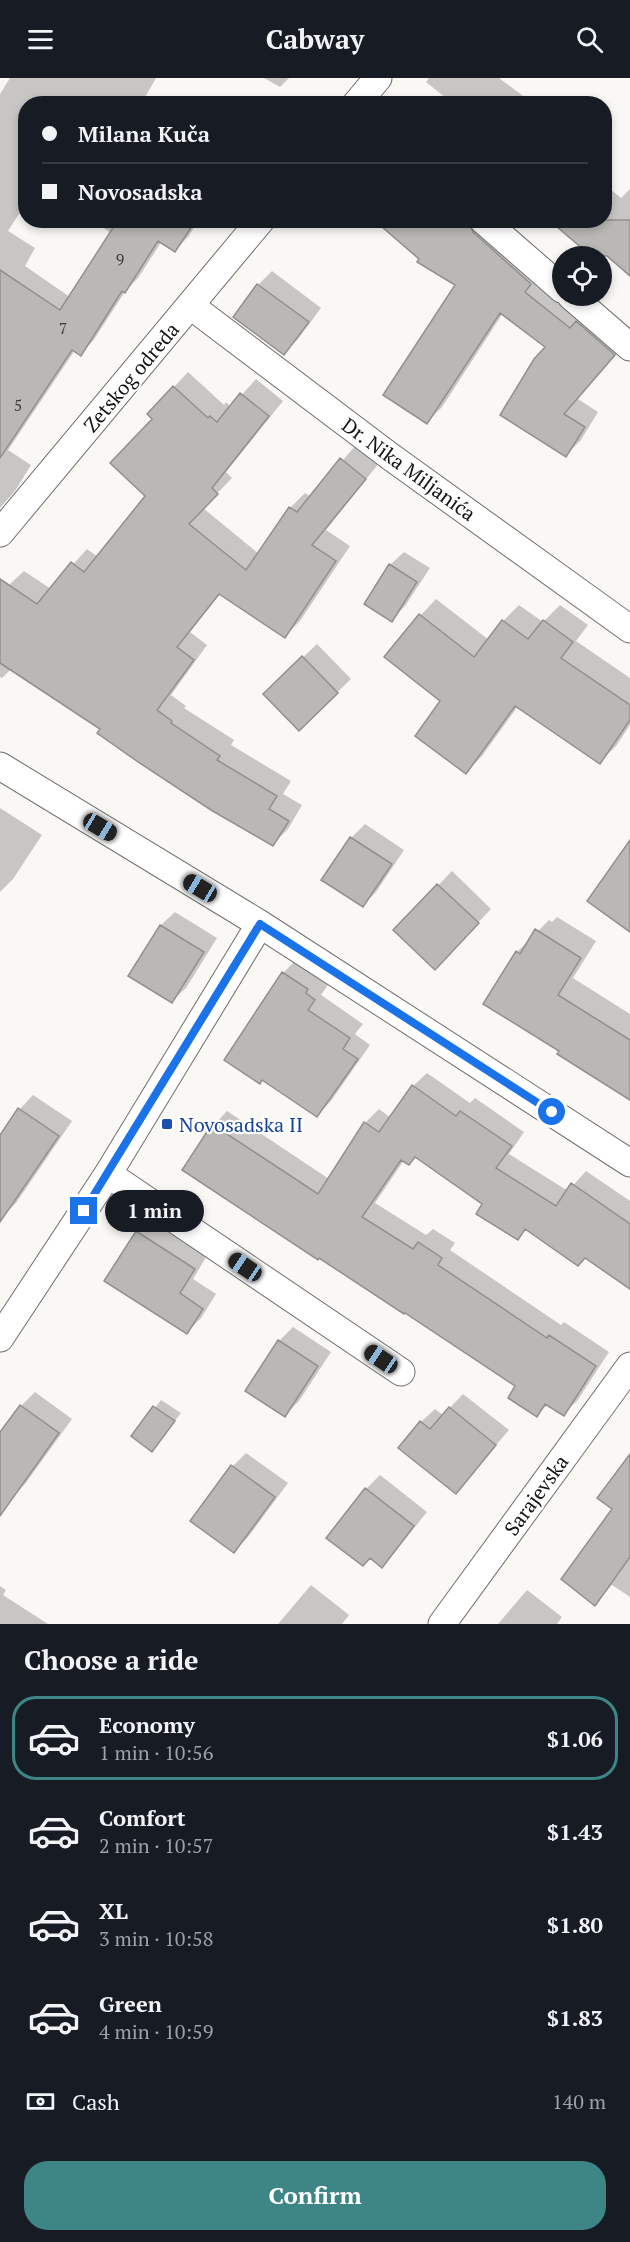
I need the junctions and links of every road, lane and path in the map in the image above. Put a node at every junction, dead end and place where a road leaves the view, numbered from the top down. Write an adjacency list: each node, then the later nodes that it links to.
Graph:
1 (378, 78): 2 (street)
2 (363, 96)
3 (254, 228): 6 (street, Zetskog odreda)
4 (492, 228): 5 (street)
5 (552, 279)
6 (191, 306): 9 (street, Zetskog odreda); 10 (street, Dr. Nika Miljanića)
7 (583, 306): 8 (street)
8 (630, 347)
9 (0, 533)
10 (630, 629)
11 (0, 766): 12 (street)
12 (260, 924): 13 (street); 14 (street)
13 (630, 1163)
14 (108, 1174): 15 (street); 17 (street)
15 (0, 1338)
16 (630, 1366): 18 (street, Sarajevska)
17 (401, 1372)
18 (442, 1624)

